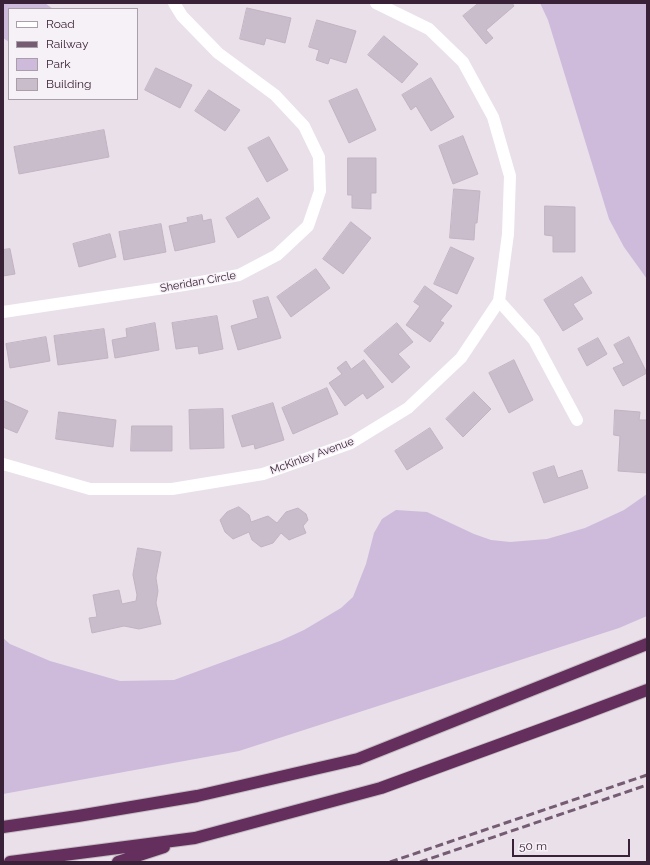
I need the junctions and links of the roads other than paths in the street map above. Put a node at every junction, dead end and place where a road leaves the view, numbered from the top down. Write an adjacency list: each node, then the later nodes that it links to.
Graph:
1 (174, 3): 4 (street, Sheridan Circle)
2 (376, 3): 3 (street, McKinley Avenue)
3 (499, 301): 5 (street); 6 (street, McKinley Avenue)
4 (3, 312)
5 (578, 420)
6 (3, 464)
7 (647, 644): 9 (highway)
8 (647, 690): 10 (highway)
9 (3, 827)
10 (194, 838): 11 (highway); 12 (highway)
11 (10, 862)
12 (118, 862)

